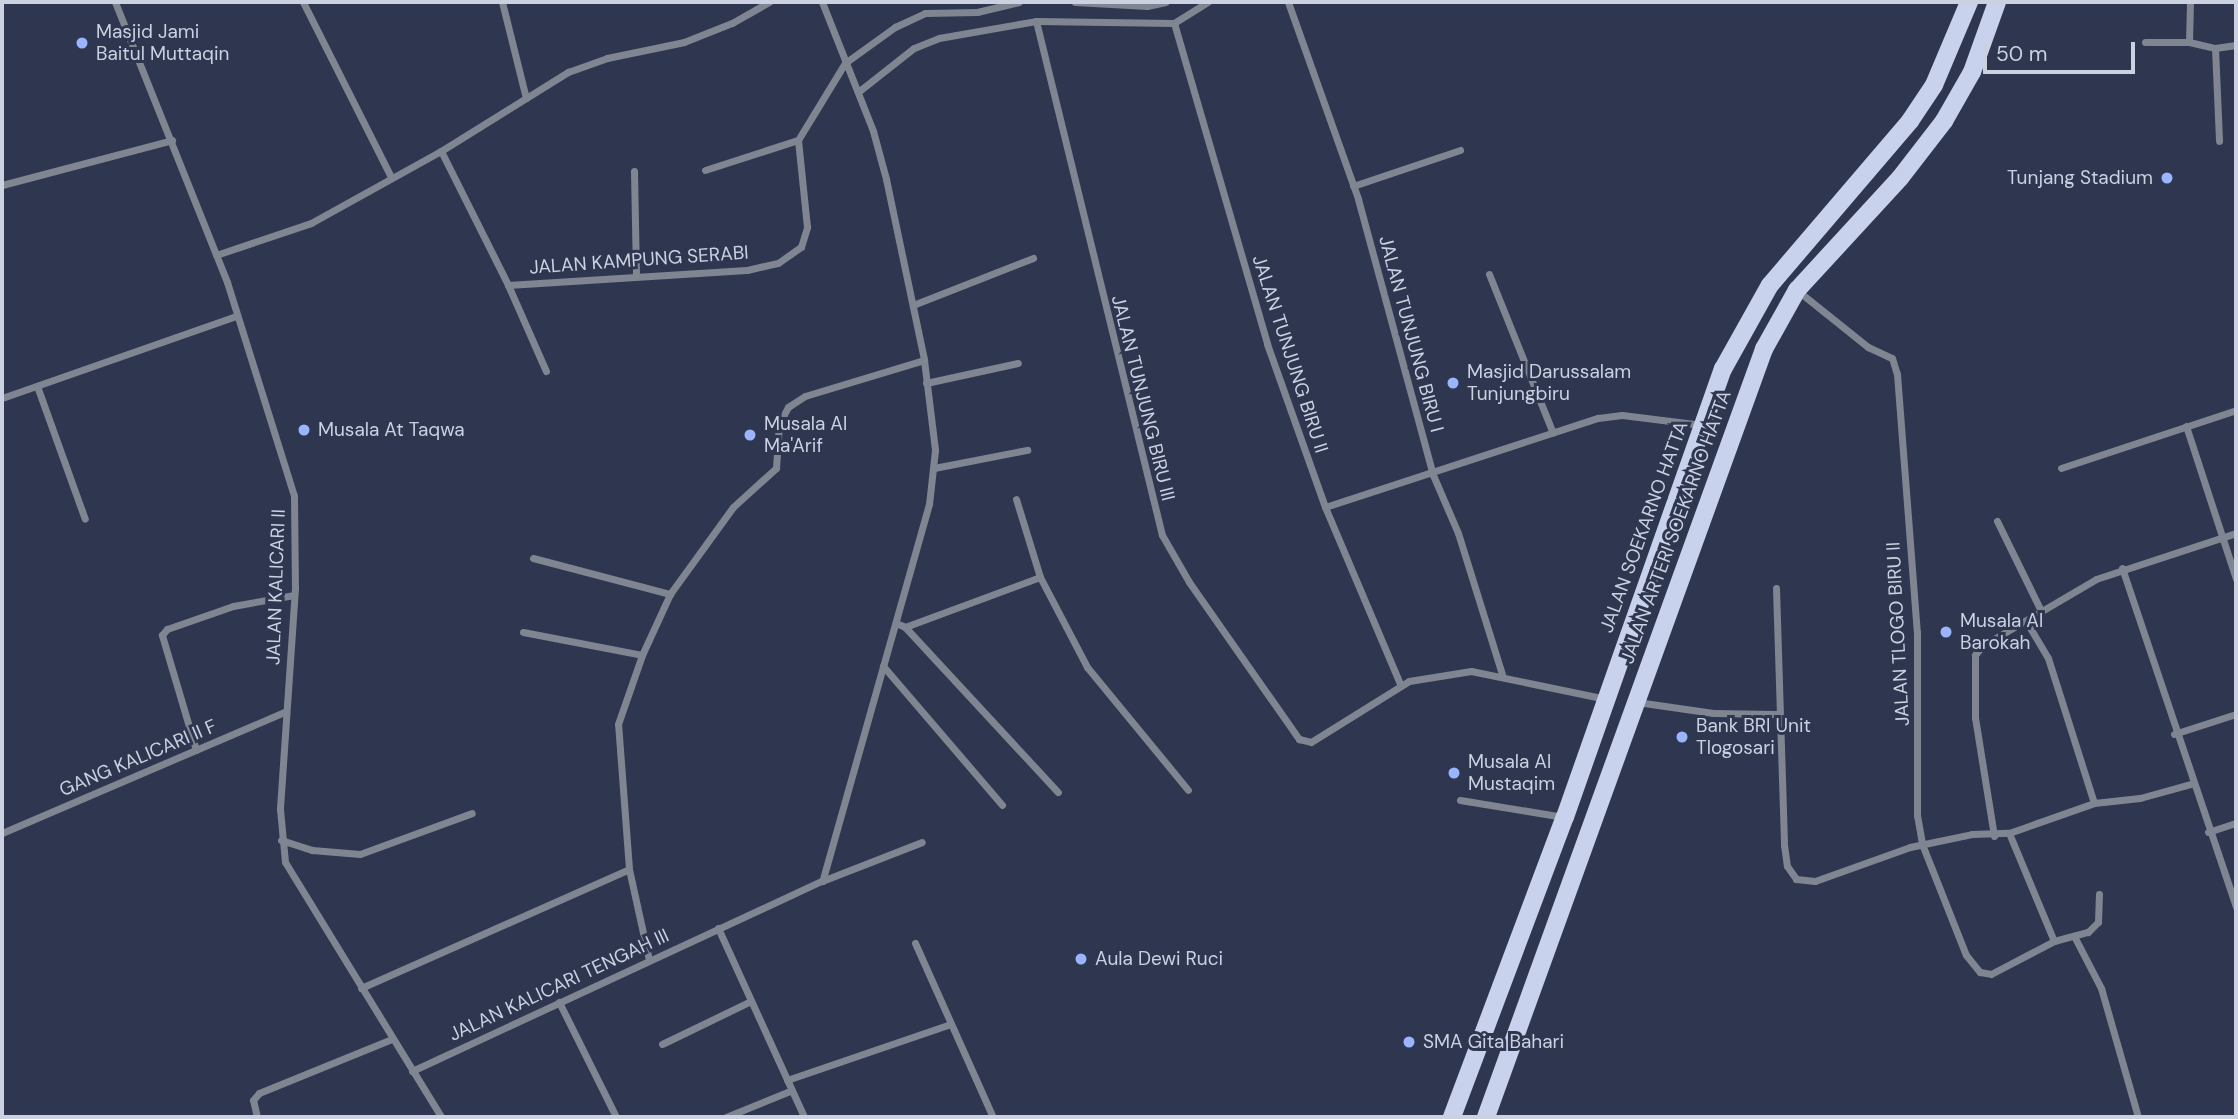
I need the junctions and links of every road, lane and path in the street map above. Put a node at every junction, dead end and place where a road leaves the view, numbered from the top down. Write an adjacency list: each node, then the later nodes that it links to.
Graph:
1 (115, 2): 23 (street, JALAN KALICARI II)
2 (303, 2): 30 (street)
3 (502, 2): 22 (street)
4 (769, 2): 22 (street)
5 (822, 2): 20 (street)
6 (1018, 2): 20 (street)
7 (1075, 2): 8 (street)
8 (1166, 2)
9 (1208, 2): 15 (street)
10 (1288, 2): 32 (street, JALAN TUNJUNG BIRU I)
11 (1969, 2): 48 (main road, JALAN SOEKARNO HATTA)
12 (1997, 2): 38 (main road, JALAN ARTERI SOEKARNO HATTA)
13 (2190, 2): 17 (street)
14 (1036, 21): 15 (street); 21 (street); 76 (street, JALAN TUNJUNG BIRU III)
15 (1174, 23): 56 (street, JALAN TUNJUNG BIRU II)
16 (2145, 42): 17 (street)
17 (2189, 42): 19 (street)
18 (2236, 46): 19 (street)
19 (2216, 48): 25 (street)
20 (845, 63): 21 (street); 24 (street)
21 (858, 93): 39 (street)
22 (526, 98): 27 (street)
23 (172, 140): 31 (street); 33 (street, JALAN KALICARI II)
24 (798, 140): 28 (street); 35 (street, JALAN KAMPUNG SERABI)
25 (2219, 141)
26 (1460, 150): 32 (street)
27 (441, 151): 30 (street); 37 (street, JALAN KAMPUNG SERABI)
28 (705, 170)
29 (635, 172): 35 (street)
30 (391, 177): 33 (street)
31 (2, 185)
32 (1353, 186): 54 (street, JALAN TUNJUNG BIRU I)
33 (216, 255): 40 (street, JALAN KALICARI II)
34 (1033, 258): 39 (street)
35 (636, 274): 37 (street, JALAN KAMPUNG SERABI)
36 (1489, 274): 50 (street)
37 (508, 285): 43 (street)
38 (1797, 290): 78 (main road, JALAN ARTERI SOEKARNO HATTA); 99 (street, JALAN TLOGO BIRU II)
39 (914, 305): 41 (street)
40 (236, 316): 45 (street); 67 (street, JALAN KALICARI II)
41 (924, 360): 44 (street); 66 (street)
42 (1018, 363): 44 (street)
43 (546, 371)
44 (926, 383): 52 (street)
45 (37, 386): 46 (street); 57 (street)
46 (2, 398)
47 (2236, 410): 49 (street)
48 (1703, 425): 50 (street); 77 (main road, JALAN SOEKARNO HATTA)
49 (2186, 426): 53 (street); 60 (street)
50 (1553, 433): 54 (street)
51 (1027, 450): 52 (street)
52 (934, 468): 70 (street)
53 (2061, 468)
54 (1433, 475): 56 (street); 75 (street, JALAN TUNJUNG BIRU I)
55 (1016, 499): 63 (street)
56 (1325, 507): 76 (street, JALAN TUNJUNG BIRU II)
57 (85, 519)
58 (1997, 521): 68 (street)
59 (2236, 533): 60 (street)
60 (2221, 537): 62 (street); 64 (street)
61 (534, 558): 66 (street)
62 (2122, 568): 68 (street); 82 (street)
63 (1040, 577): 71 (street); 85 (street)
64 (2236, 579)
65 (1776, 588): 80 (street)
66 (670, 594): 73 (street)
67 (294, 595): 79 (street, JALAN KALICARI II); 83 (street)
68 (2041, 611): 69 (street)
69 (2026, 621): 88 (street); 96 (street)
70 (896, 623): 71 (street); 74 (street)
71 (905, 627): 86 (street)
72 (523, 632): 73 (street)
73 (642, 655): 100 (street)
74 (883, 666): 89 (street); 101 (street)
75 (1502, 674): 76 (street); 77 (street)
76 (1401, 686)
77 (1606, 699): 91 (main road, JALAN SOEKARNO HATTA)
78 (1636, 702): 80 (street); 111 (main road, JALAN ARTERI SOEKARNO HATTA)
79 (286, 711): 83 (street, GANG KALICARI II F); 97 (street, JALAN KALICARI II)
80 (1777, 714): 99 (street)
81 (2236, 714): 82 (street)
82 (2174, 734): 84 (street)
83 (196, 750): 94 (street, GANG KALICARI II F)
84 (2191, 783): 88 (street); 93 (street)
85 (1188, 790)
86 (1058, 792)
87 (1460, 800): 91 (street)
88 (2094, 803): 95 (street)
89 (1002, 805)
90 (472, 813): 97 (street)
91 (1565, 817): 109 (main road, JALAN SOEKARNO HATTA)
92 (2236, 823): 93 (street)
93 (2208, 832): 103 (street)
94 (2, 833)
95 (2009, 833): 96 (street); 106 (street)
96 (1994, 836): 99 (street)
97 (281, 840): 110 (street, JALAN KALICARI II)
98 (922, 842): 101 (street, JALAN KALICARI TENGAH III)
99 (1922, 844): 106 (street, JALAN TLOGO BIRU II)
100 (629, 869): 108 (street); 110 (street)
101 (822, 881): 104 (street, JALAN KALICARI TENGAH III)
102 (2099, 894): 105 (street)
103 (2236, 907)
104 (718, 928): 108 (street, JALAN KALICARI TENGAH III); 112 (street)
105 (2074, 936): 106 (street, JALAN TLOGO BIRU II); 128 (street)
106 (2054, 941)
107 (915, 943): 114 (street)
108 (649, 960): 113 (street, JALAN KALICARI TENGAH III)
109 (1501, 987): 111 (main road); 126 (main road, JALAN SOEKARNO HATTA)
110 (361, 988): 115 (street, JALAN KALICARI II)
111 (1527, 998): 127 (main road, JALAN ARTERI SOEKARNO HATTA)
112 (751, 1001): 116 (street); 118 (street)
113 (559, 1002): 117 (street, JALAN KALICARI TENGAH III); 122 (street)
114 (951, 1024): 118 (street); 125 (street)
115 (392, 1039): 117 (street, JALAN KALICARI II); 120 (street)
116 (662, 1044)
117 (412, 1071): 121 (street, JALAN KALICARI II)
118 (787, 1080): 119 (street)
119 (792, 1090): 123 (street); 124 (street)
120 (257, 1117)
121 (440, 1117)
122 (616, 1117)
123 (726, 1117)
124 (804, 1117)
125 (993, 1117)
126 (1452, 1117)
127 (1486, 1117)
128 (2138, 1117)

